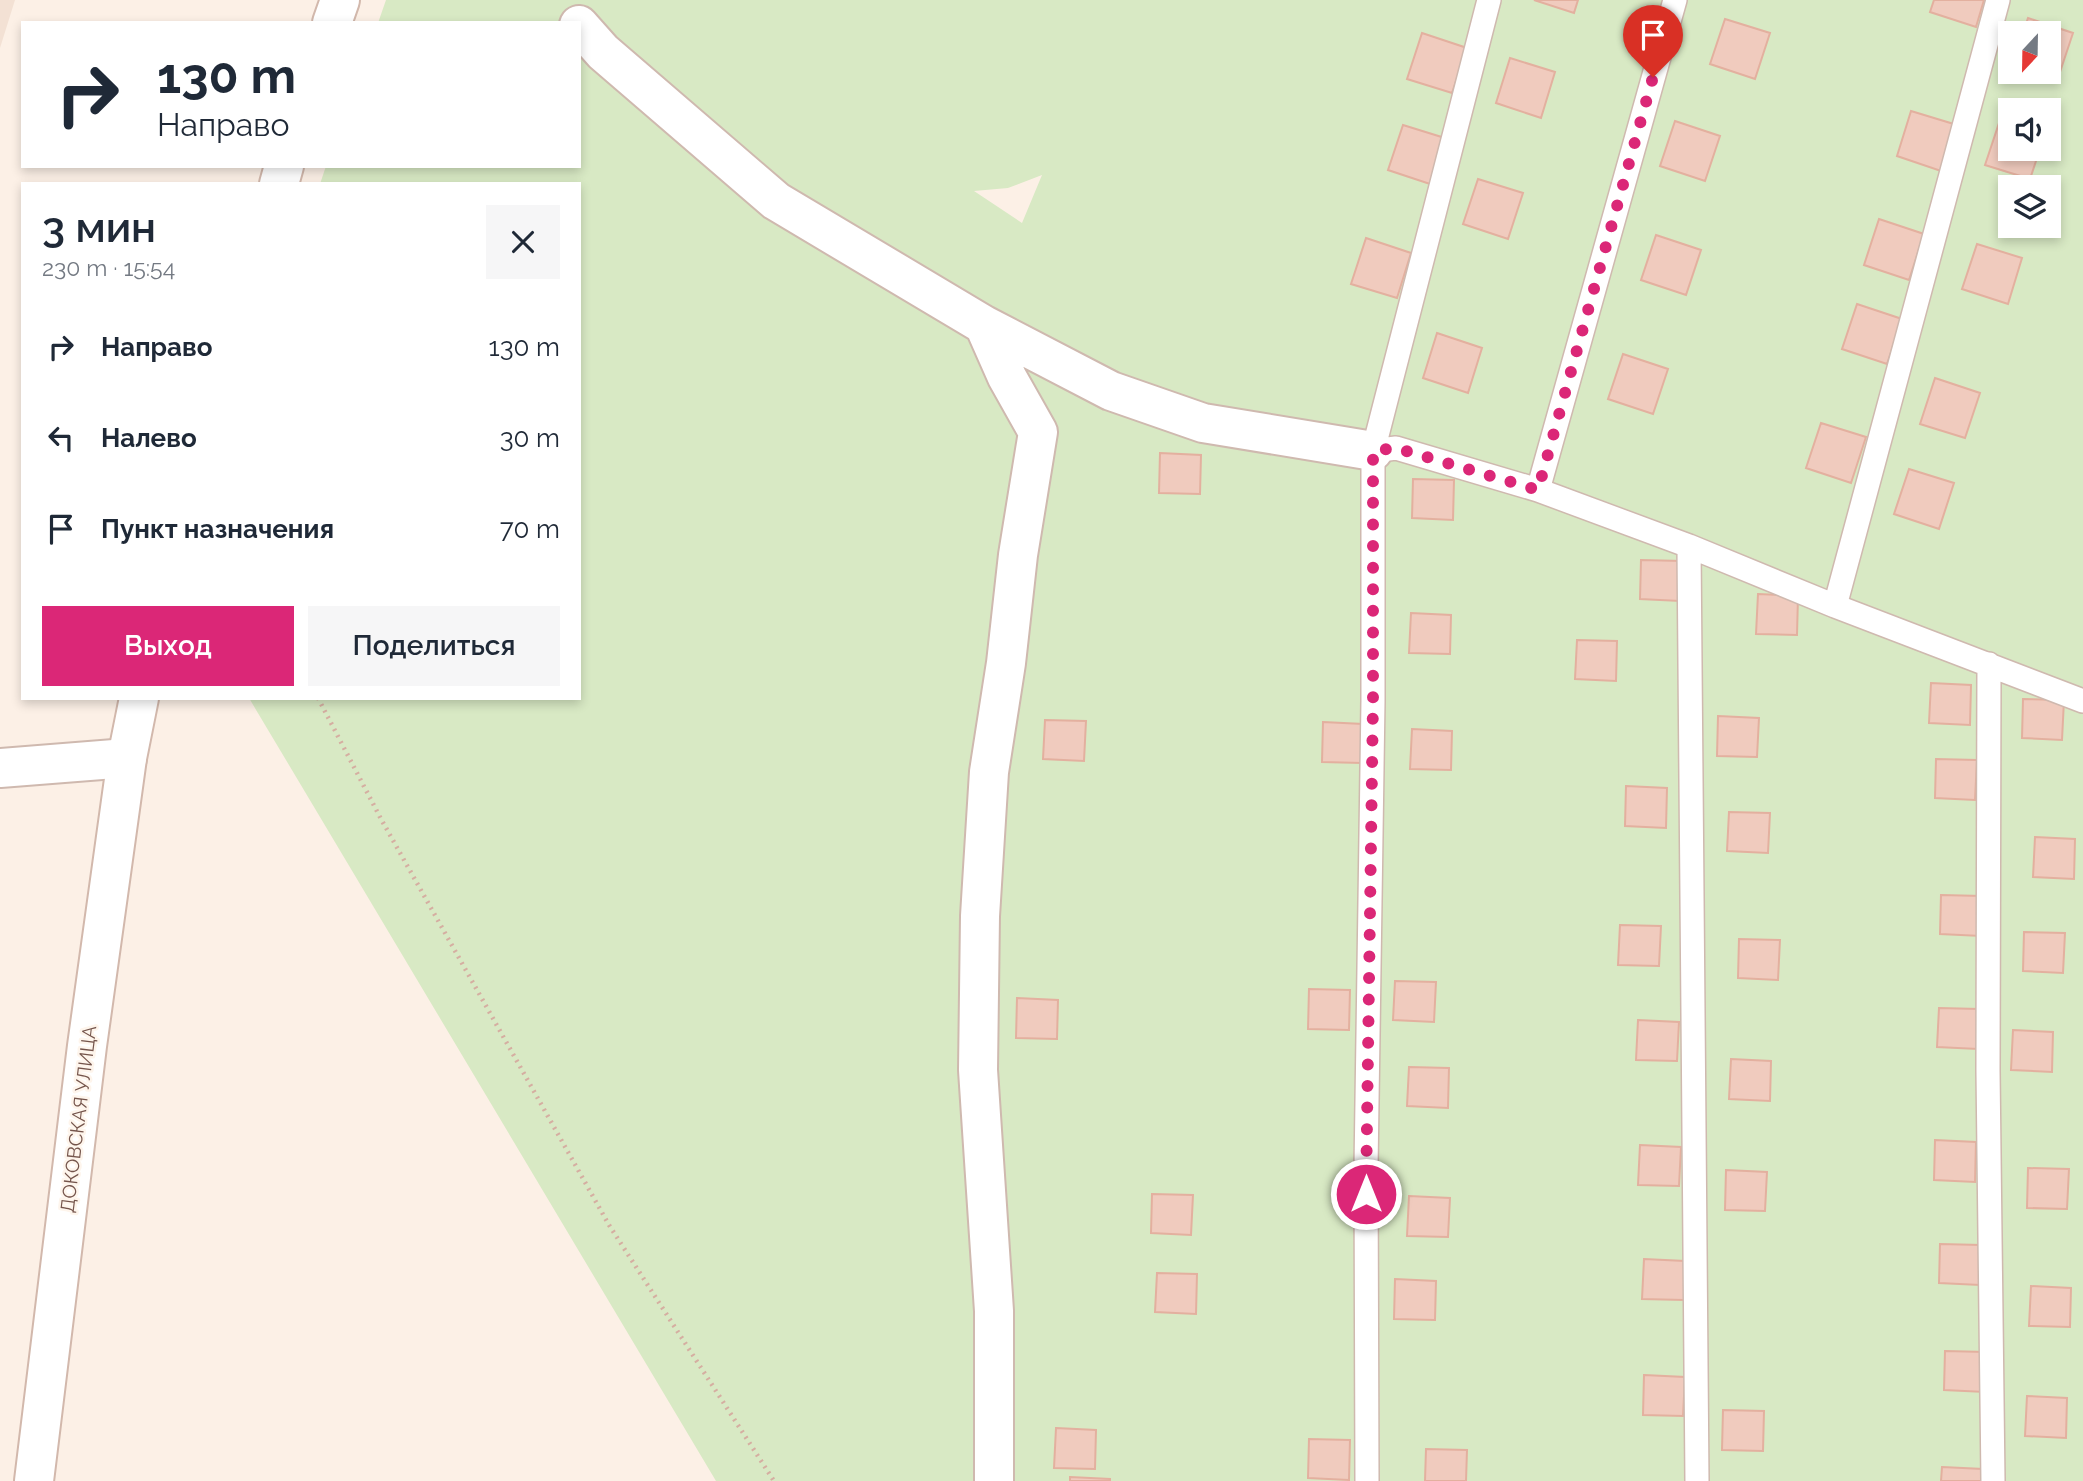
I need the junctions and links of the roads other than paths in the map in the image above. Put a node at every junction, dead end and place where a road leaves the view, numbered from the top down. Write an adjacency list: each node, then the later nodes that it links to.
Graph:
1 (340, 0): 6 (street)
2 (557, 0): 7 (street)
3 (1489, 0): 10 (lane)
4 (1675, 0): 11 (lane)
5 (1998, 0): 13 (lane)
6 (333, 21)
7 (575, 21)
8 (581, 27): 9 (street)
9 (984, 326): 10 (street); 20 (street)
10 (1373, 451): 11 (lane); 21 (lane)
11 (1538, 490): 12 (lane)
12 (1689, 546): 13 (lane); 22 (lane)
13 (1835, 606): 14 (lane)
14 (1990, 664): 16 (lane); 23 (lane)
15 (139, 700): 17 (street, ДОКОВСКАЯ УЛИЦА)
16 (2083, 701)
17 (127, 758): 18 (street); 19 (street, ДОКОВСКАЯ УЛИЦА)
18 (0, 768)
19 (34, 1481)
20 (994, 1481)
21 (1367, 1481)
22 (1697, 1481)
23 (1993, 1481)

